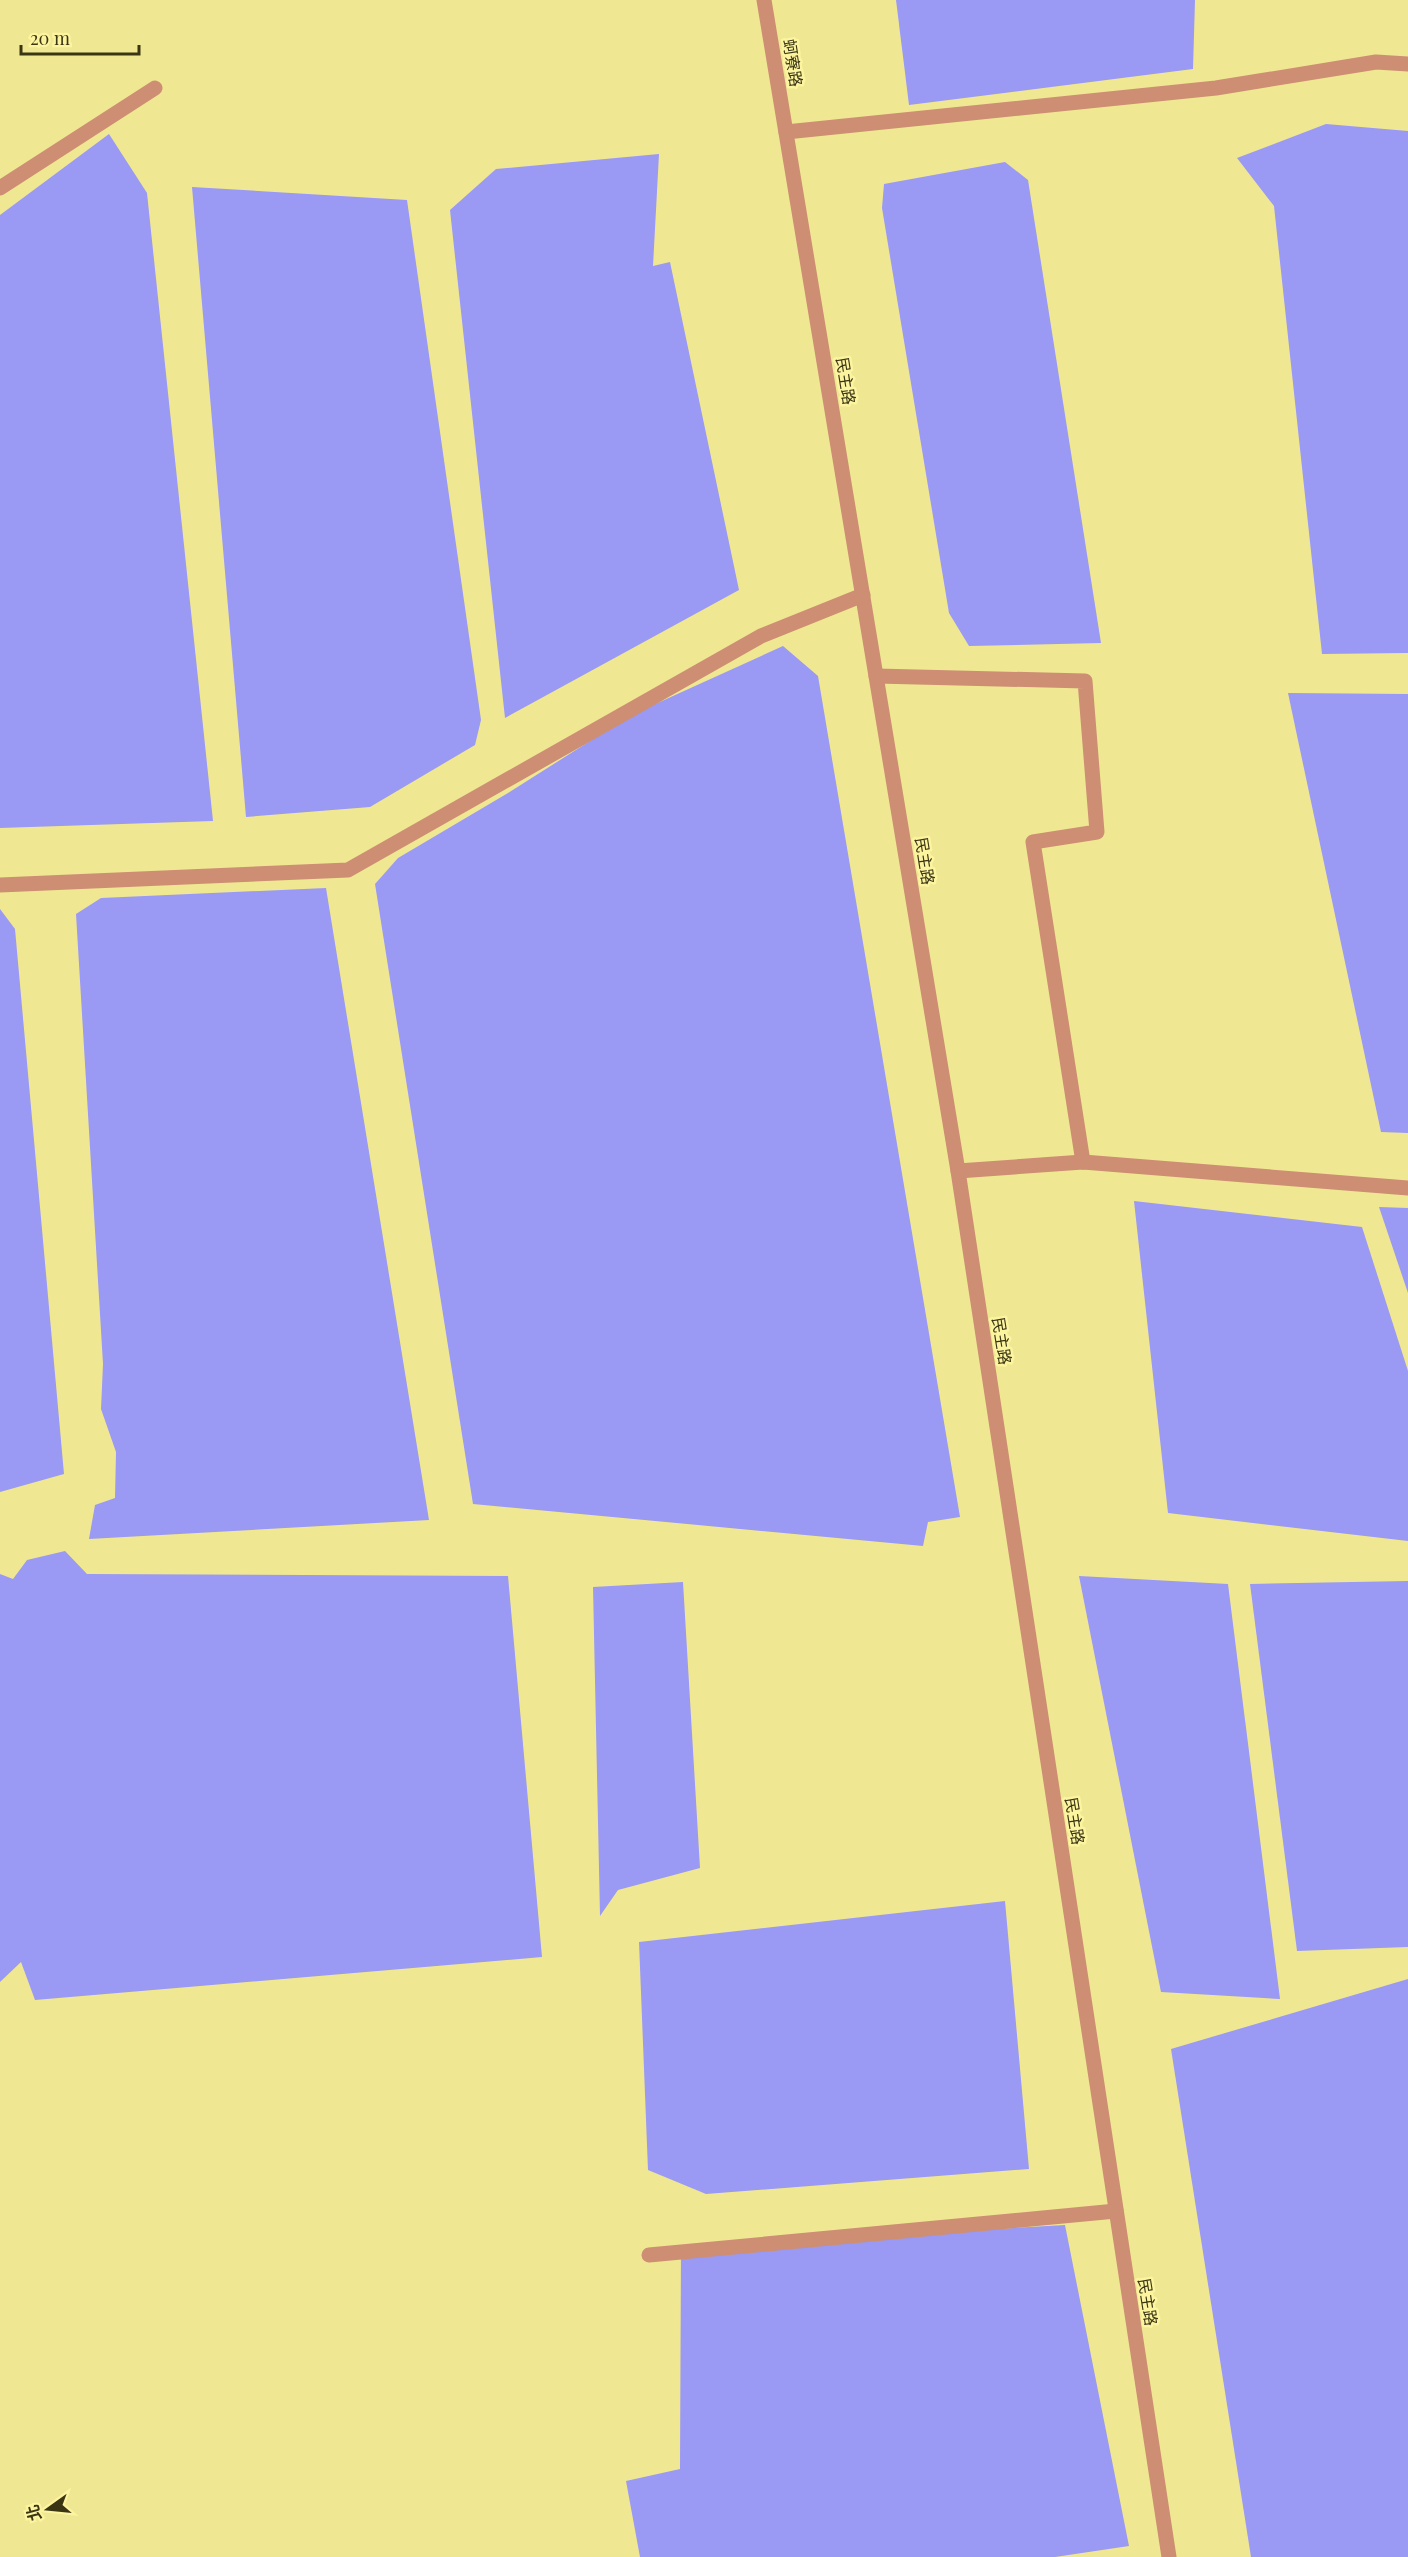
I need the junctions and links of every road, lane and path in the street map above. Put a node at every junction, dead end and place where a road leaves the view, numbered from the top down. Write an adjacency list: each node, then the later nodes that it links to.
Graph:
1 (764, 0): 4 (street, 蚵寮路)
2 (1408, 64): 4 (street)
3 (155, 88): 5 (street)
4 (786, 132): 6 (street, 民主路)
5 (0, 188)
6 (863, 595): 7 (street, 民主路); 8 (street)
7 (876, 676): 9 (street); 10 (street, 民主路)
8 (0, 885)
9 (1083, 1162): 10 (street); 11 (street)
10 (958, 1171): 12 (street, 民主路)
11 (1408, 1188)
12 (1116, 2211): 13 (street); 14 (street, 民主路)
13 (649, 2255)
14 (1168, 2557)

